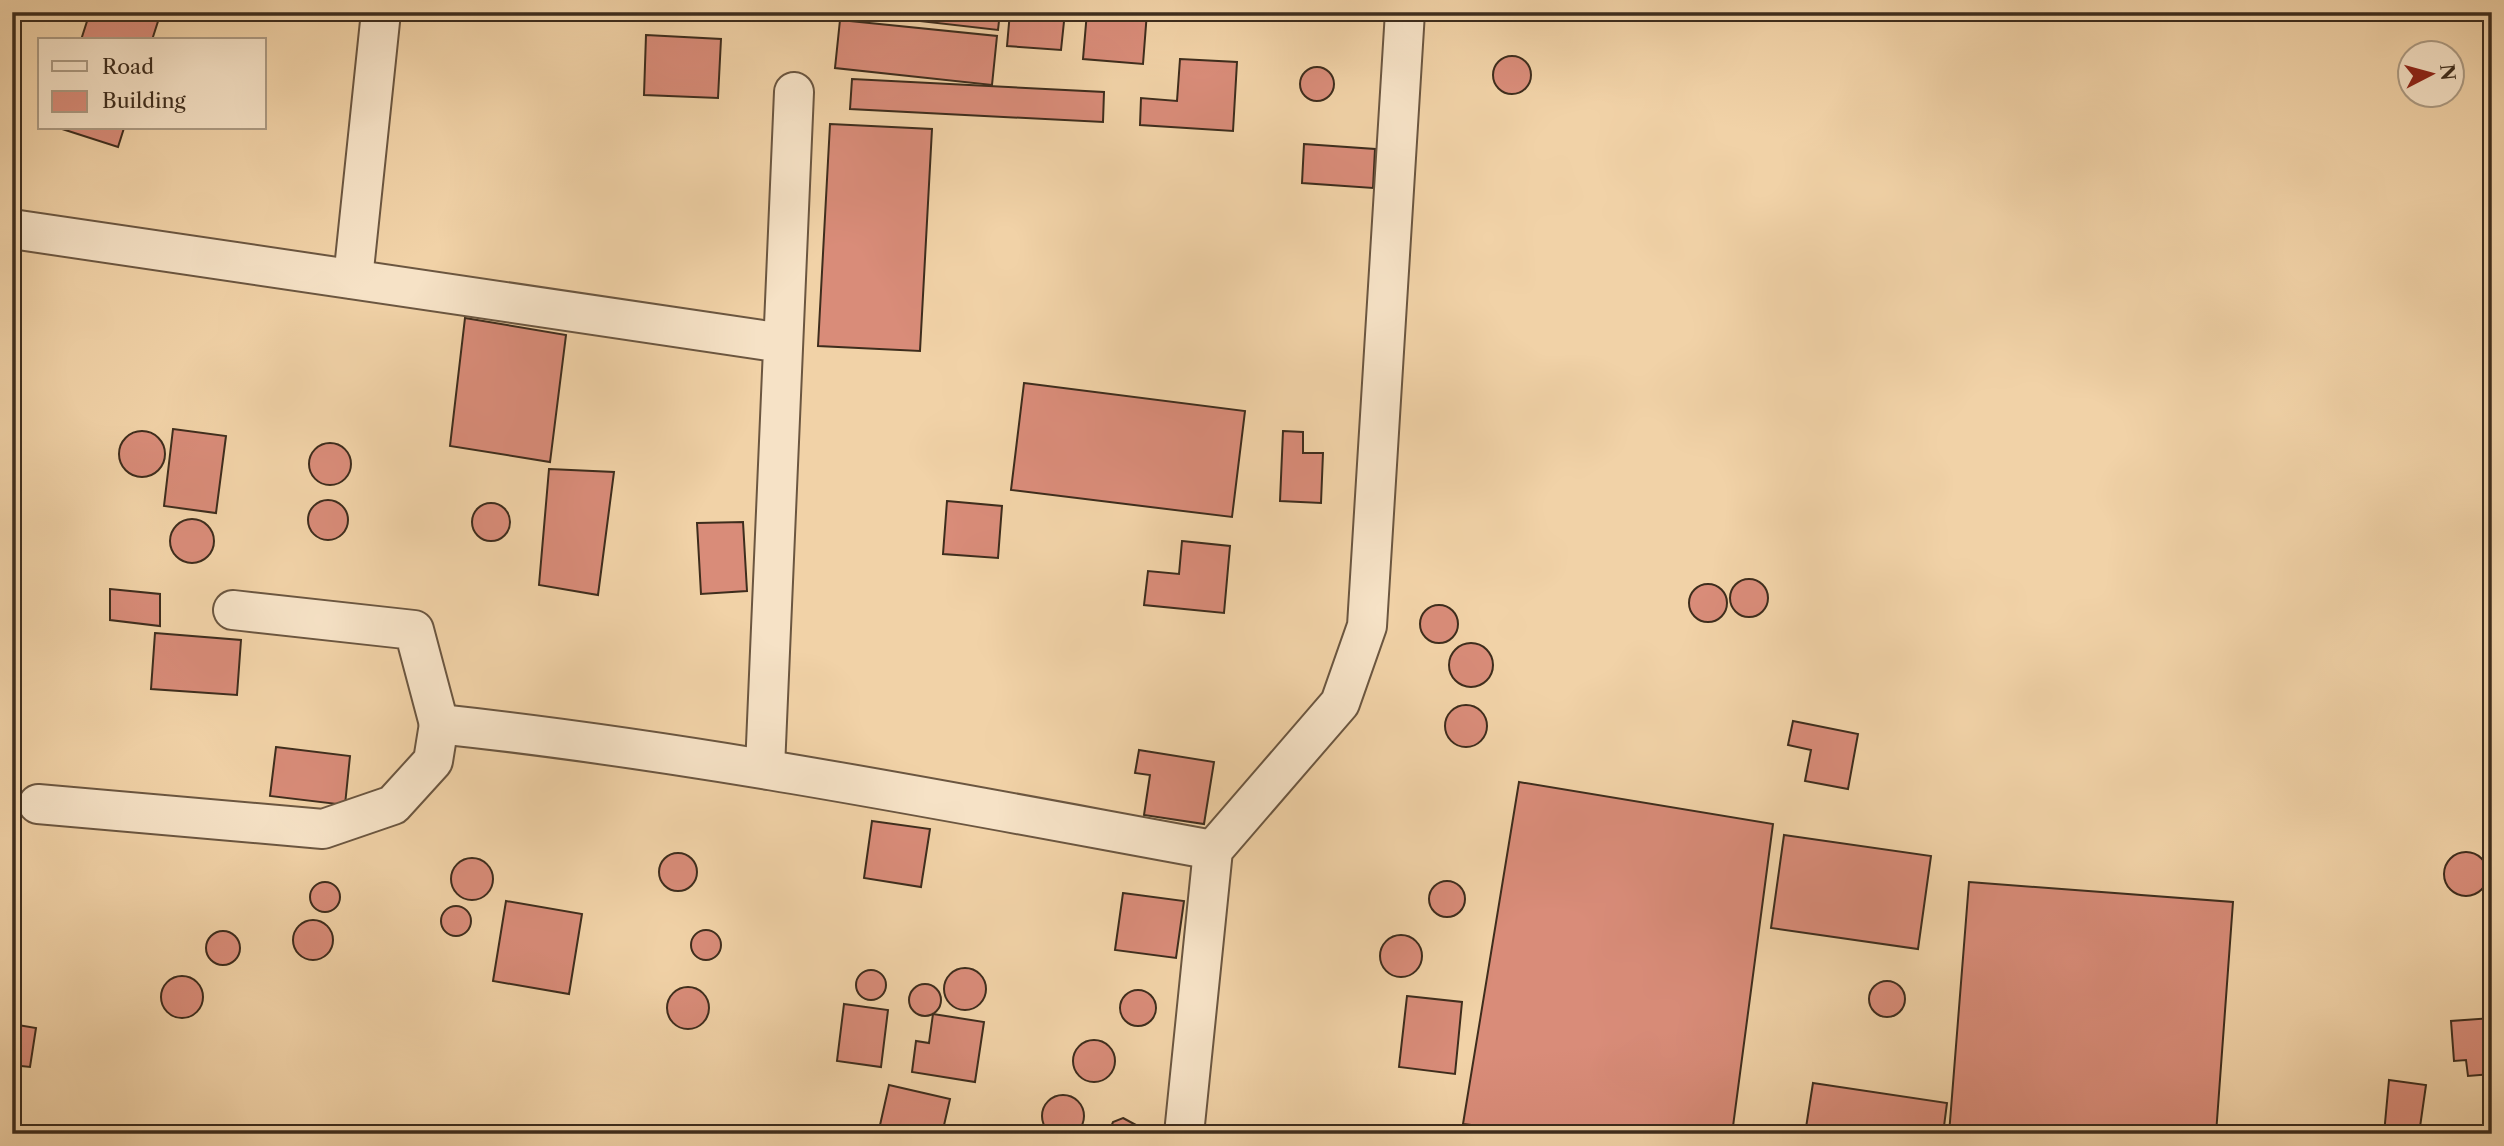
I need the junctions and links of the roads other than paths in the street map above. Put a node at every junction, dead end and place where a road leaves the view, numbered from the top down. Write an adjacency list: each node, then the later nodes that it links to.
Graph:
1 (381, 12): 5 (street)
2 (1405, 12): 11 (street)
3 (794, 92): 6 (street)
4 (12, 229): 5 (street)
5 (353, 279): 6 (street)
6 (783, 343): 9 (street)
7 (233, 610): 8 (street)
8 (439, 724): 9 (street); 10 (street)
9 (765, 768): 11 (street)
10 (38, 804)
11 (1213, 850): 12 (street)
12 (1184, 1134)

